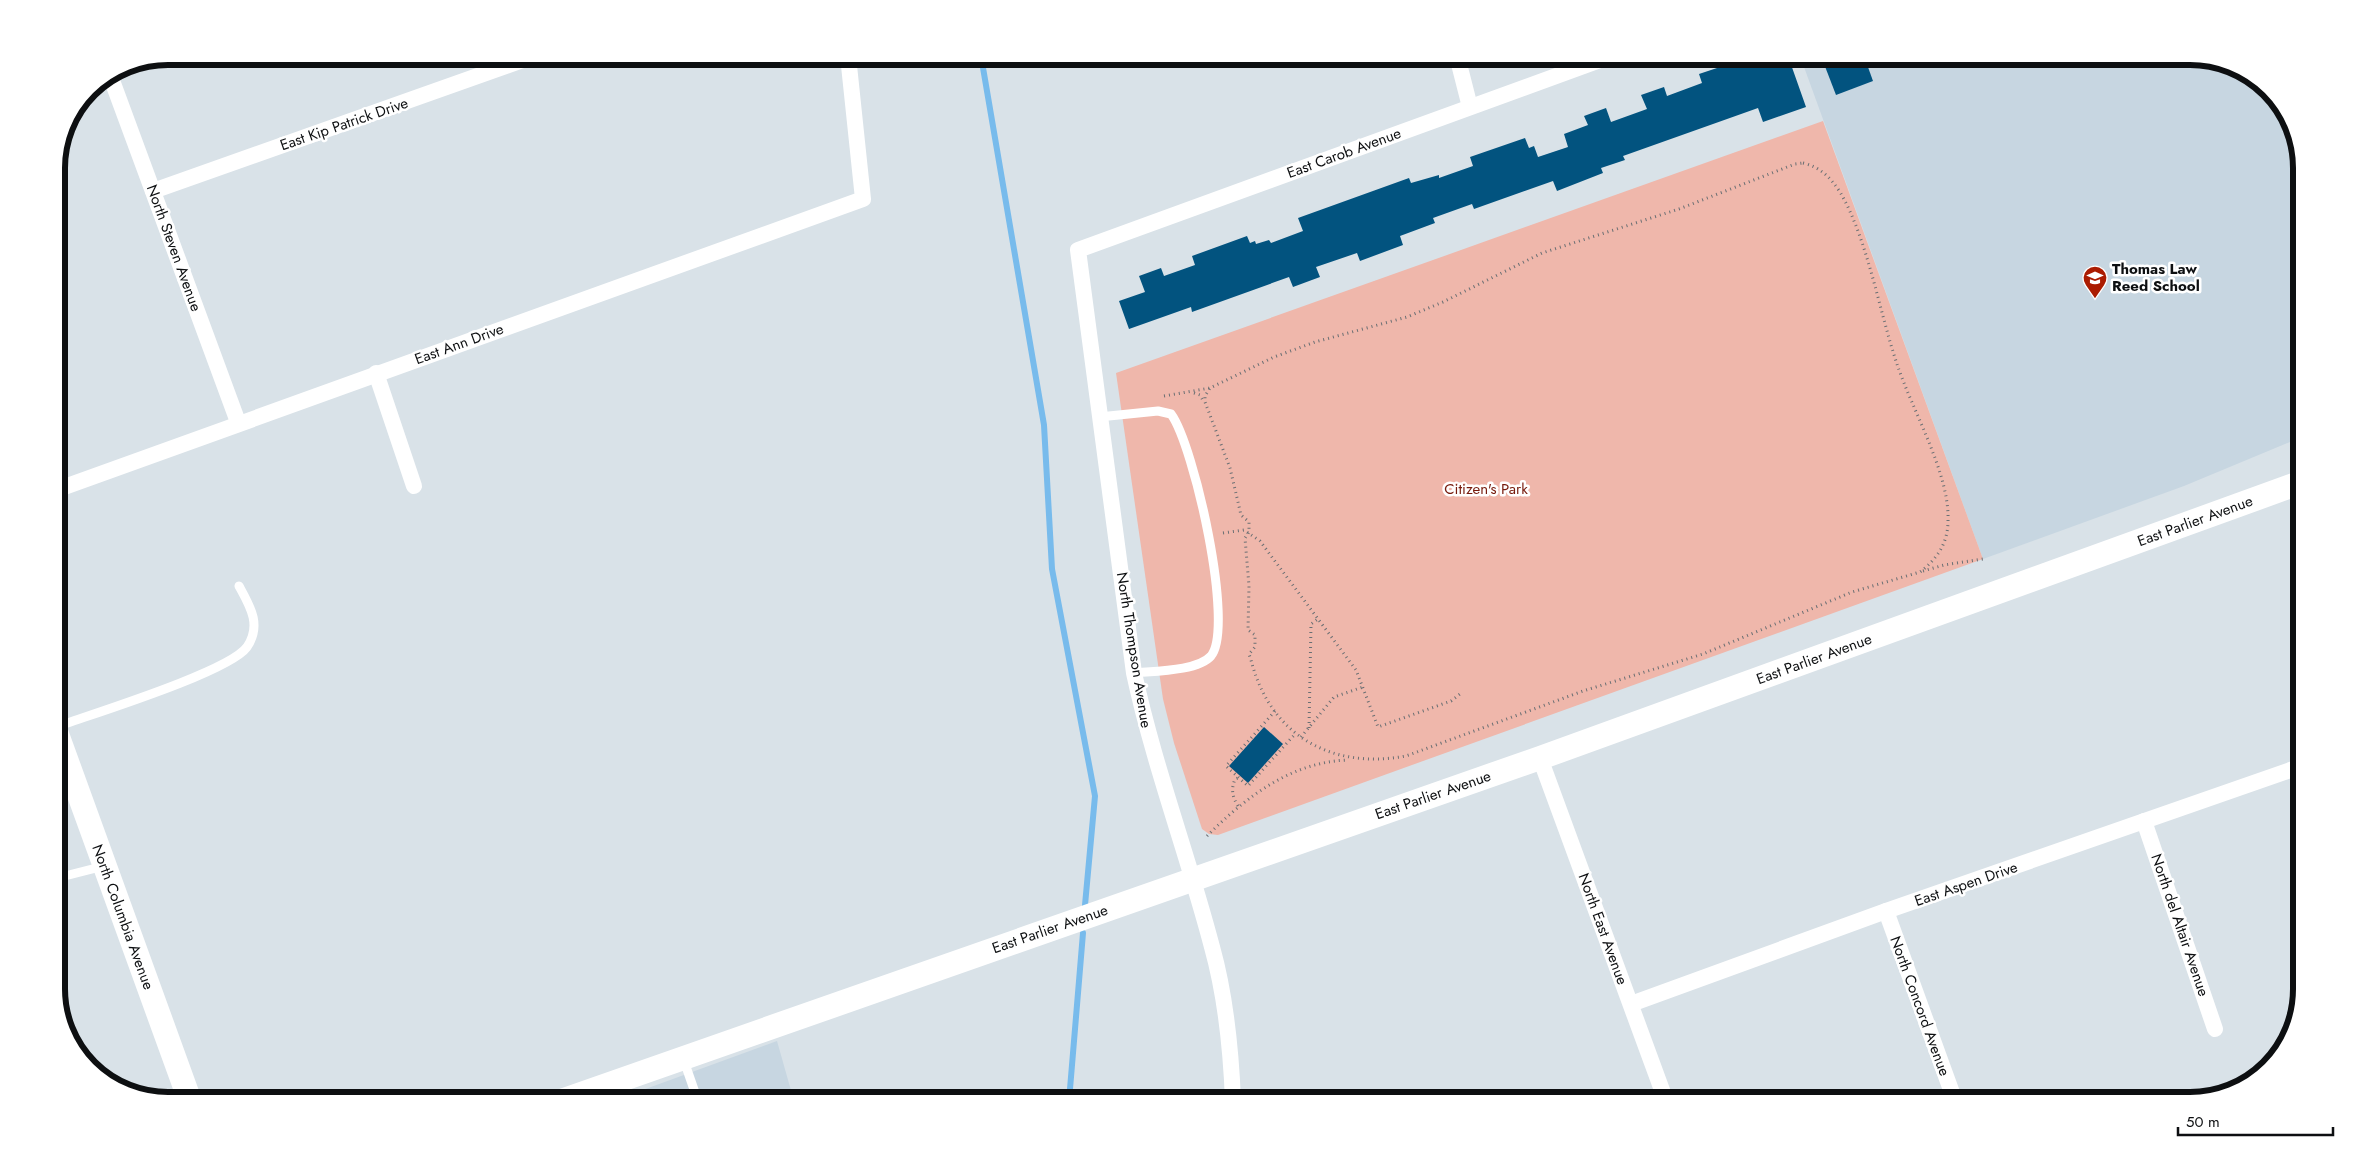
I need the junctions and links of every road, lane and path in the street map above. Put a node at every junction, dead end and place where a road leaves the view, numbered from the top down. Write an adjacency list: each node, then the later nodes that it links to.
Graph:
1 (509, 65): 7 (street, East Kip Patrick Drive)
2 (849, 65): 9 (street, East Ann Drive)
3 (1459, 65): 6 (street)
4 (1586, 65): 6 (street, East Carob Avenue)
5 (112, 81): 7 (street, North Steven Avenue)
6 (1470, 107): 8 (street, East Carob Avenue)
7 (153, 191): 13 (street, North Steven Avenue)
8 (1078, 250): 12 (street, North Thompson Avenue)
9 (376, 373): 13 (street, East Ann Drive); 15 (street)
10 (1190, 393): 11 (path)
11 (1205, 402): 17 (path); 19 (path)
12 (1099, 418): 18 (lane); 25 (street, North Thompson Avenue)
13 (238, 422): 16 (street, East Ann Drive)
14 (2293, 485): 34 (street, East Parlier Avenue)
15 (414, 486)
16 (65, 487)
17 (1249, 532): 18 (path); 24 (path); 28 (path)
18 (1209, 535): 25 (lane)
19 (1938, 555): 21 (path); 22 (path)
20 (1983, 559): 21 (path)
21 (1944, 565): 22 (path)
22 (1920, 572): 35 (path)
23 (239, 586): 29 (lane)
24 (1318, 619): 26 (path); 30 (path)
25 (1134, 673): 43 (street, North Thompson Avenue)
26 (1363, 687): 27 (path); 30 (path)
27 (1460, 694)
28 (1275, 711): 31 (path); 37 (path)
29 (65, 724)
30 (1309, 728): 32 (path)
31 (1296, 733): 32 (path); 37 (path)
32 (1302, 737): 35 (path)
33 (65, 758): 41 (street, North Columbia Avenue)
34 (1540, 758): 43 (street, East Parlier Avenue); 45 (street, North East Avenue)
35 (1354, 759): 38 (path)
36 (2293, 769): 39 (street, East Aspen Drive)
37 (1238, 778): 38 (path)
38 (1238, 806): 40 (path)
39 (2144, 821): 44 (street, East Aspen Drive); 46 (street, North del Altair Avenue)
40 (1207, 836)
41 (105, 866): 42 (lane); 48 (street, North Columbia Avenue)
42 (65, 876)
43 (1192, 879): 47 (street, East Parlier Avenue); 51 (street, North Thompson Avenue)
44 (1886, 911): 45 (street, East Aspen Drive); 53 (street, North Concord Avenue)
45 (1631, 1004): 52 (street, North East Avenue)
46 (2215, 1029)
47 (683, 1058): 49 (street, East Parlier Avenue); 50 (lane)
48 (187, 1092)
49 (587, 1092)
50 (695, 1092)
51 (1232, 1092)
52 (1663, 1092)
53 (1952, 1092)

